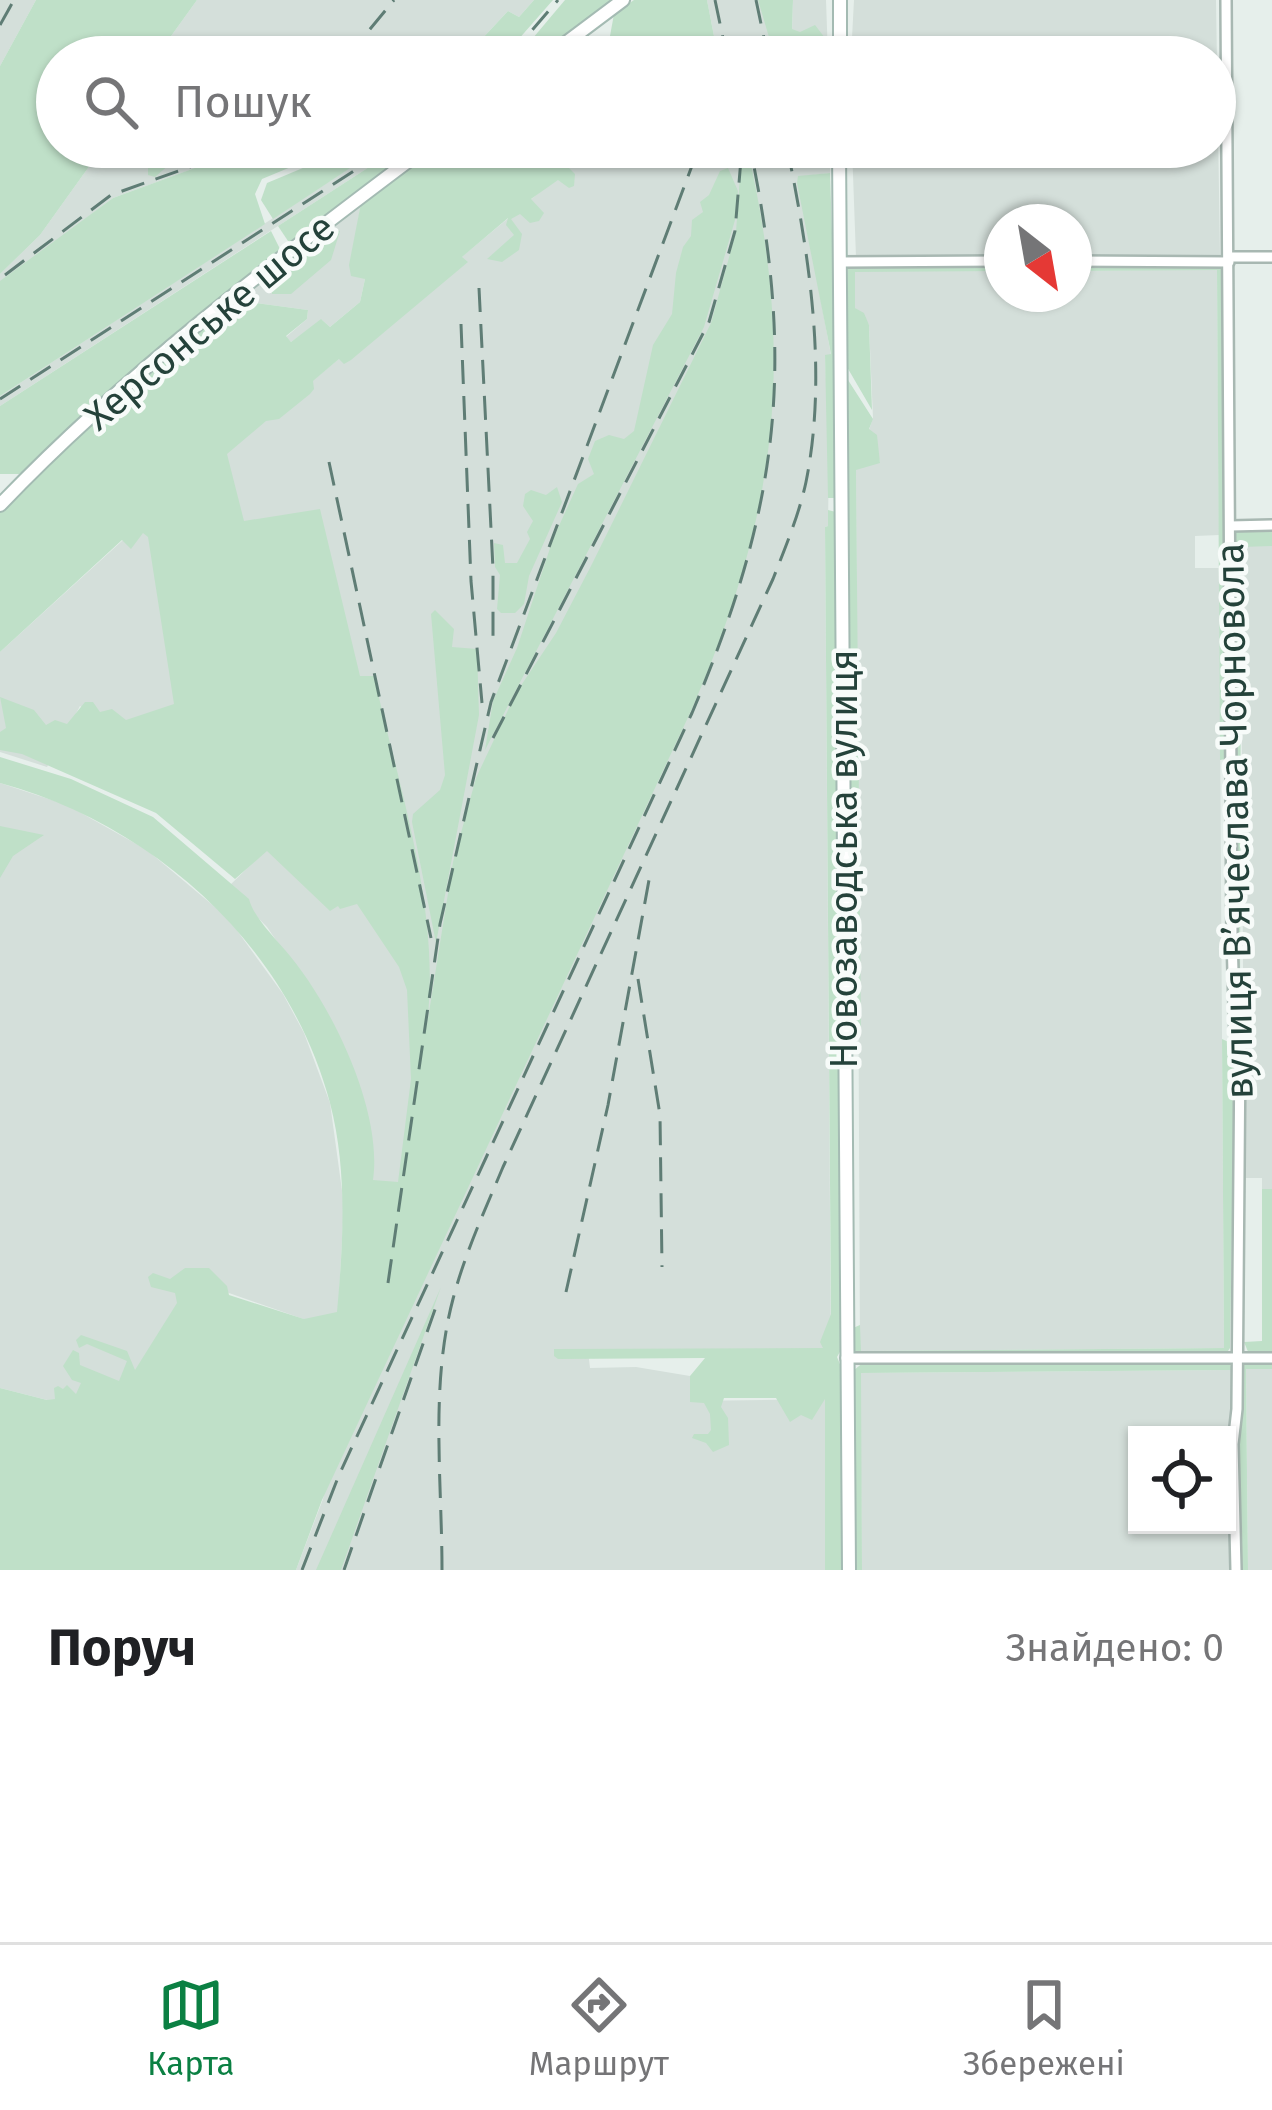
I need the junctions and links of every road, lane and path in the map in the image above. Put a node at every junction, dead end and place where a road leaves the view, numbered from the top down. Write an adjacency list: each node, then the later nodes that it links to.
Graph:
1 (623, 0): 4 (street)
2 (840, 0): 5 (street)
3 (1226, 0): 6 (street, вулиця Вʼячеслава Чорновола)
4 (575, 36)
5 (840, 36)
6 (1226, 36)
7 (399, 168): 15 (street, Херсонське шосе)
8 (839, 168): 14 (street, Новозаводська вулиця)
9 (1228, 168): 11 (street, вулиця Вʼячеслава Чорновола)
10 (1272, 257): 11 (street)
11 (1229, 260): 13 (street); 17 (street, вулиця Вʼячеслава Чорновола)
12 (984, 261): 14 (street)
13 (1092, 261)
14 (841, 262): 18 (street, Новозаводська вулиця)
15 (0, 505)
16 (1272, 525): 17 (street)
17 (1230, 526): 19 (street, вулиця Вʼячеслава Чорновола)
18 (846, 1358): 19 (street); 21 (street, Новозаводська вулиця)
19 (1237, 1358): 20 (street); 22 (street, вулиця Вʼячеслава Чорновола)
20 (1272, 1358)
21 (849, 1570)
22 (1236, 1570)

